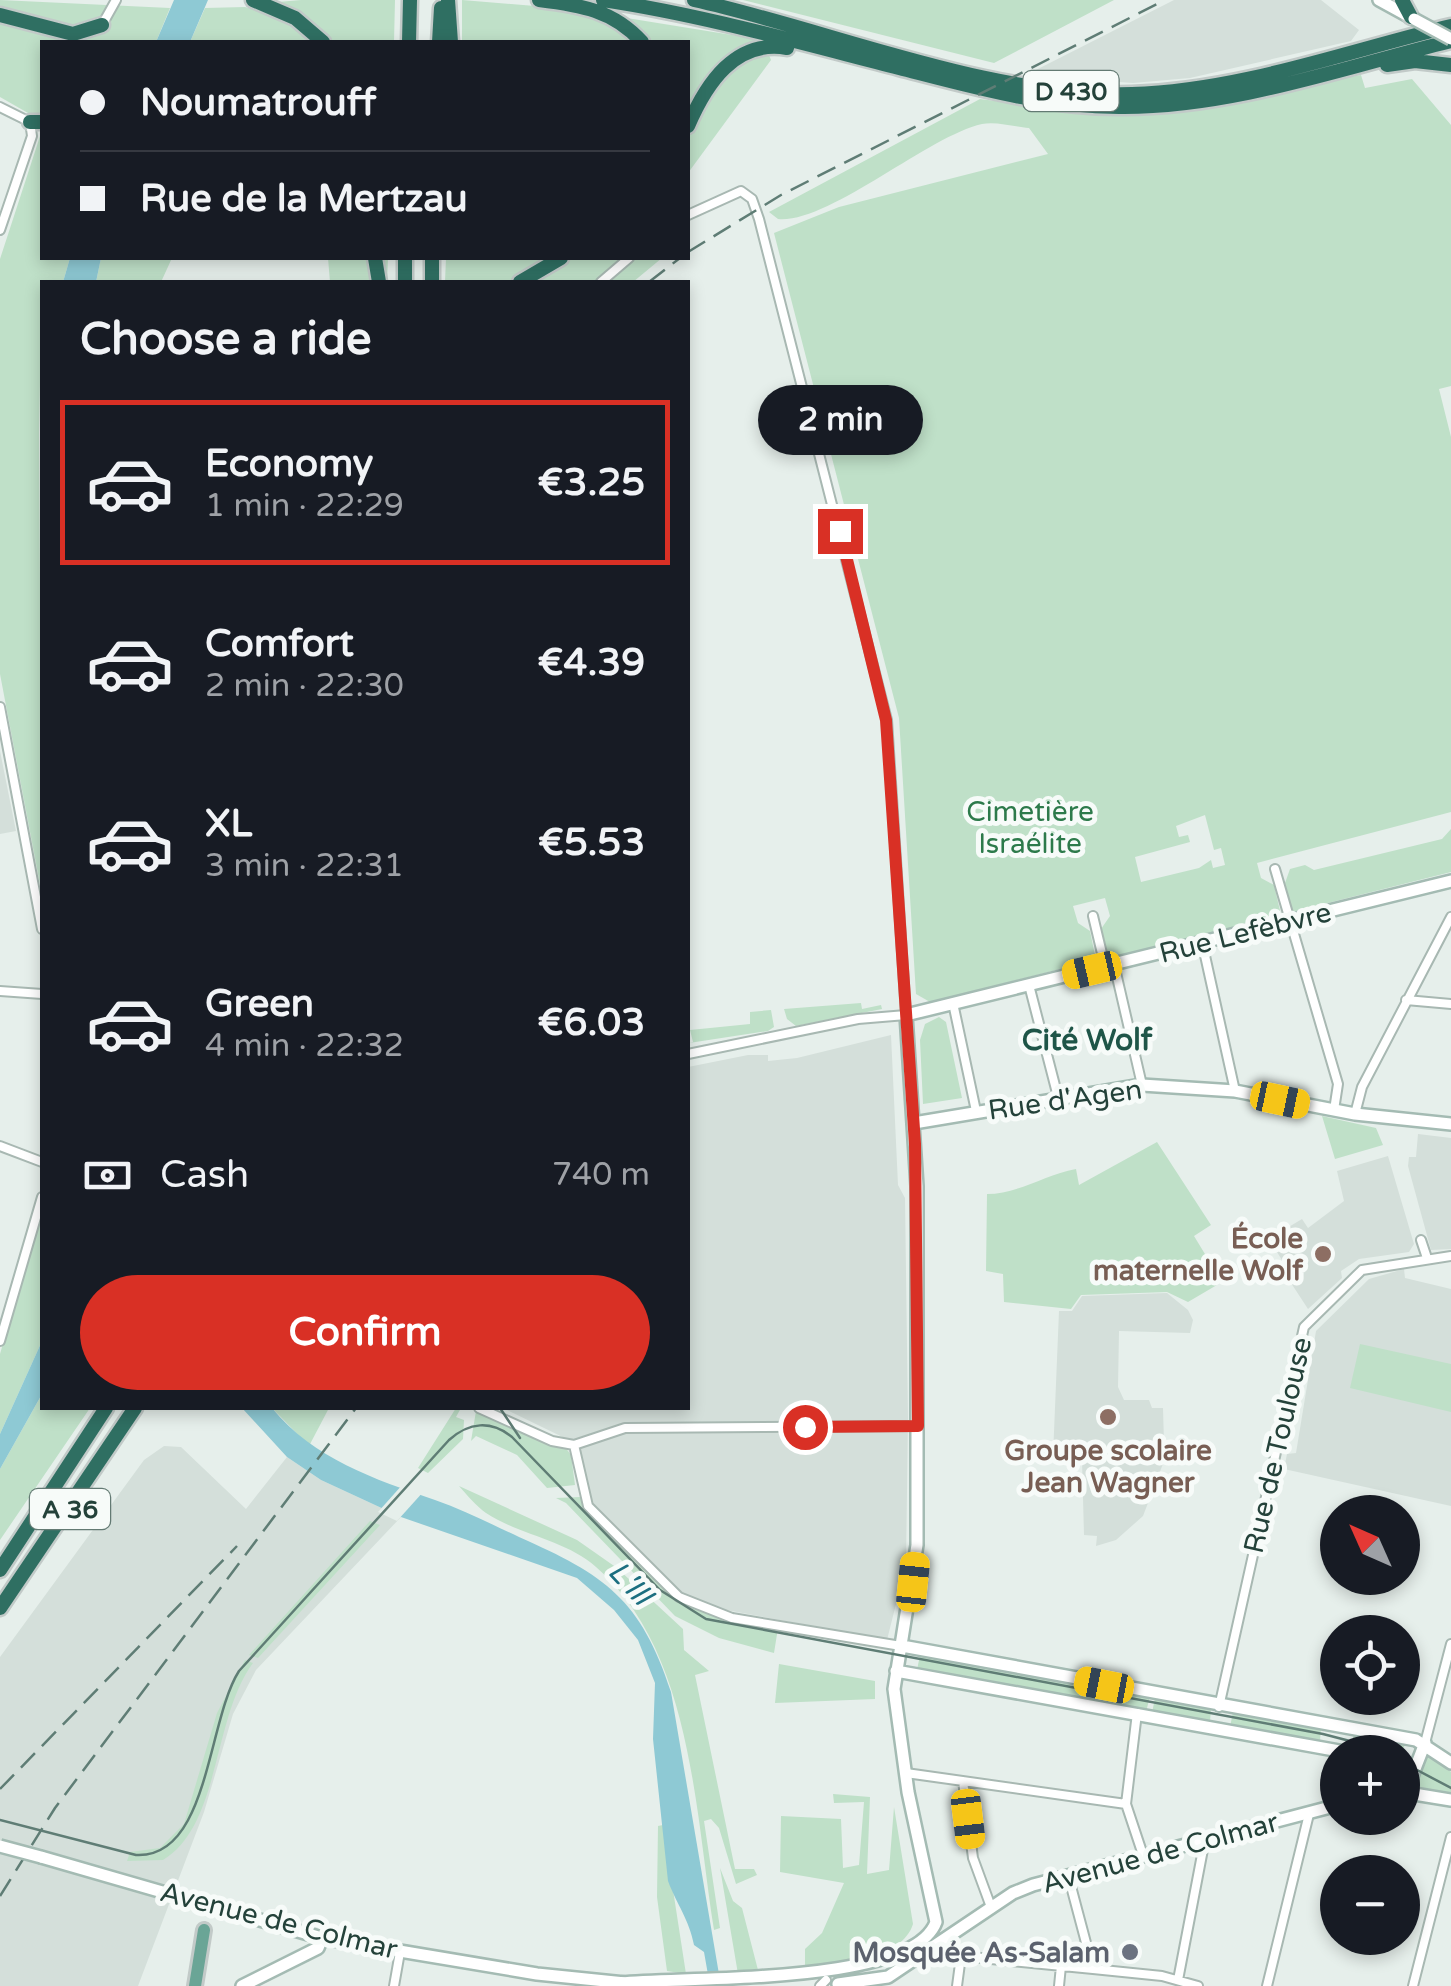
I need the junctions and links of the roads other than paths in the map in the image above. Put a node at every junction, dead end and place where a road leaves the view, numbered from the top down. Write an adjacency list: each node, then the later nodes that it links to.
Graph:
1 (116, 0): 12 (street)
2 (253, 0): 16 (highway)
3 (406, 0): 17 (highway)
4 (444, 0): 18 (highway); 19 (highway)
5 (539, 0): 20 (highway)
6 (603, 0): 21 (highway, D 430)
7 (694, 0): 14 (highway, D 430)
8 (1379, 0): 11 (main road)
9 (1402, 0): 11 (highway)
10 (0, 15): 13 (highway)
11 (1412, 18): 14 (main road, bridge)
12 (102, 24): 13 (highway)
13 (56, 31): 15 (highway)
14 (1450, 31): 23 (highway, D 430)
15 (74, 40)
16 (321, 40)
17 (406, 40)
18 (439, 40)
19 (451, 40)
20 (640, 40)
21 (866, 60): 23 (highway, D 430); 26 (highway)
22 (1451, 65): 23 (highway)
23 (1342, 69)
24 (0, 107): 25 (street)
25 (36, 122): 28 (street)
26 (690, 122)
27 (690, 214): 48 (street)
28 (0, 230)
29 (558, 260): 31 (highway)
30 (626, 260): 32 (street)
31 (523, 280)
32 (603, 280)
33 (0, 708): 38 (street)
34 (1275, 869): 39 (street)
35 (1451, 881): 39 (main road, Rue Lefèbvre)
36 (1093, 916): 41 (street)
37 (1451, 917): 45 (street)
38 (40, 918)
39 (1288, 921): 40 (main road, Rue Lefèbvre); 53 (street)
40 (1202, 942): 41 (main road, Rue Lefèbvre); 51 (street)
41 (1109, 965): 42 (main road, Rue Lefèbvre); 50 (street)
42 (1030, 985): 46 (main road, Rue Lefèbvre); 52 (street)
43 (0, 991): 44 (street)
44 (40, 994)
45 (1406, 1000): 47 (street); 55 (street)
46 (953, 1004): 48 (main road, Rue Lefèbvre); 54 (street)
47 (1451, 1004)
48 (906, 1015): 49 (street, Rue Lefèbvre); 56 (main road)
49 (690, 1054)
50 (1142, 1085): 51 (main road, Rue d'Agen); 52 (main road, Rue d'Agen)
51 (1235, 1091): 53 (main road, Rue d'Agen)
52 (1058, 1097): 54 (main road, Rue d'Agen)
53 (1334, 1110): 55 (main road, Rue d'Agen)
54 (976, 1111): 56 (main road, Rue d'Agen)
55 (1356, 1114): 57 (main road, Rue d'Agen)
56 (914, 1123): 68 (main road)
57 (1451, 1124)
58 (0, 1146): 59 (street)
59 (40, 1161)
60 (40, 1204): 64 (street)
61 (1422, 1240): 63 (street)
62 (1451, 1256): 63 (street, Rue de Toulouse)
63 (1426, 1258): 75 (street, Rue de Toulouse)
64 (0, 1340)
65 (105, 1410): 70 (highway, A 36)
66 (134, 1410): 71 (highway, A 36)
67 (483, 1410): 69 (street)
68 (918, 1426): 69 (street); 73 (main road)
69 (574, 1445): 73 (street)
70 (0, 1570)
71 (0, 1608)
72 (1451, 1644): 78 (street)
73 (902, 1646): 74 (main road); 75 (main road)
74 (896, 1671): 76 (main road); 82 (main road)
75 (1219, 1706): 77 (main road); 78 (main road)
76 (1138, 1714): 77 (main road); 86 (street)
77 (1216, 1728): 79 (main road)
78 (1425, 1743): 80 (main road); 81 (main road)
79 (1320, 1747)
80 (1420, 1754)
81 (1451, 1763)
82 (906, 1773): 83 (street); 94 (main road)
83 (963, 1781): 86 (street); 96 (street)
84 (1420, 1794): 85 (main road)
85 (1451, 1800)
86 (1126, 1804): 92 (street)
87 (1320, 1811): 88 (main road, Avenue de Colmar)
88 (1309, 1814): 90 (main road, Avenue de Colmar); 115 (street)
89 (1451, 1837): 116 (street)
90 (1204, 1840): 92 (main road, Avenue de Colmar); 106 (street)
91 (0, 1846): 95 (main road, Avenue de Colmar, bridge)
92 (1142, 1855): 93 (main road, Avenue de Colmar)
93 (1068, 1875): 96 (main road, Avenue de Colmar); 105 (street)
94 (928, 1894): 97 (main road); 99 (main road)
95 (208, 1905): 98 (main road); 100 (main road, Avenue de Colmar)
96 (991, 1907): 99 (main road, Avenue de Colmar)
97 (936, 1922): 99 (main road); 101 (main road)
98 (204, 1930): 109 (main road)
99 (950, 1936): 101 (main road); 103 (street); 108 (main road, Avenue de Colmar)
100 (322, 1938): 102 (main road, Avenue de Colmar); 110 (main road)
101 (929, 1940): 108 (main road, Avenue de Colmar)
102 (400, 1952): 107 (main road, Avenue de Colmar); 111 (street)
103 (960, 1956): 104 (street); 112 (street)
104 (1061, 1966): 105 (street); 113 (street)
105 (1092, 1969): 106 (street)
106 (1178, 1980): 114 (street)
107 (676, 1984): 108 (main road, Avenue de Colmar)
108 (825, 1984)
109 (195, 1986)
110 (242, 1986)
111 (394, 1986)
112 (957, 1986)
113 (1059, 1986)
114 (1198, 1986)
115 (1267, 1986)
116 (1414, 1986)

